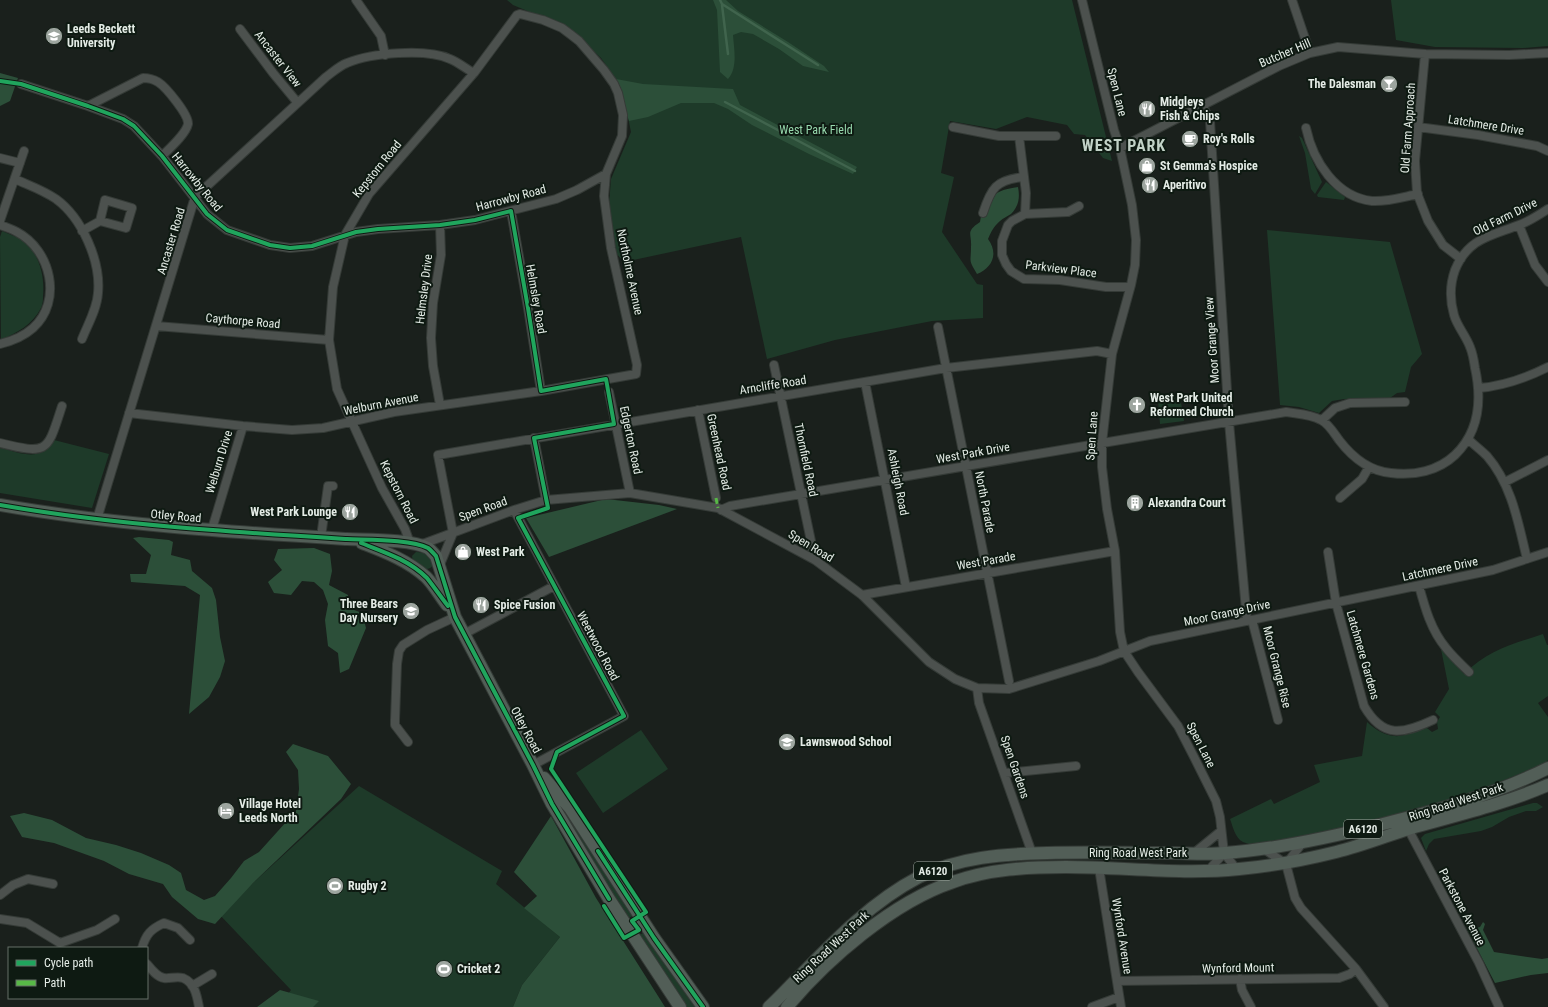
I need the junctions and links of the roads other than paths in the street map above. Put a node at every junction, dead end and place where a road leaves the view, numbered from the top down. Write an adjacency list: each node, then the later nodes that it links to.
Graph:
1 (356, 0): 8 (street)
2 (1082, 0): 19 (street, Spen Lane)
3 (1292, 0): 5 (street)
4 (240, 29): 11 (street, Ancaster View)
5 (1310, 53): 7 (street, Butcher Hill); 13 (street, Butcher Hill)
6 (1548, 53): 7 (street, Butcher Hill)
7 (1425, 54): 15 (street, Old Farm Approach)
8 (385, 55): 9 (street, Ancaster Road); 11 (street, Ancaster Road)
9 (474, 73): 25 (street, Kepstorn Road); 41 (street, Kepstorn Road)
10 (21, 84): 12 (street, Harrowby Road)
11 (297, 102): 29 (street, Ancaster Road)
12 (88, 106): 22 (street, Harrowby Road); 22 (street)
13 (1202, 106): 19 (street, Butcher Hill); 67 (street, Moor Grange View)
14 (954, 127): 17 (street)
15 (1418, 127): 20 (street, Latchmere Drive); 28 (street, Old Farm Approach)
16 (1306, 128): 28 (street)
17 (1019, 136): 18 (street); 26 (street)
18 (1056, 136)
19 (1120, 148): 44 (street, Spen Lane)
20 (1548, 150)
21 (24, 151): 24 (street)
22 (162, 156): 29 (street, Harrowby Road)
23 (0, 158): 24 (street)
24 (20, 163): 27 (street)
25 (606, 174): 32 (street, Harrowby Road); 54 (street, Northolme Avenue)
26 (1023, 178): 33 (street); 34 (street)
27 (15, 179): 35 (street); 40 (street)
28 (1418, 194): 42 (street, Old Farm Approach)
29 (195, 197): 41 (street, Harrowby Road); 45 (street, Ancaster Road)
30 (1079, 206): 34 (street)
31 (1548, 209): 39 (street, Old Farm Drive)
32 (511, 211): 38 (street, Harrowby Road); 57 (street, Helmsley Road)
33 (983, 213)
34 (1025, 214): 44 (street, Parkview Place)
35 (0, 221)
36 (100, 221): 40 (street)
37 (0, 225): 49 (street)
38 (440, 225): 41 (street, Harrowby Road); 61 (street, Helmsley Drive)
39 (1518, 225): 42 (street, Old Farm Drive); 43 (street)
40 (82, 232): 47 (street)
41 (345, 235): 48 (street, Kepstorn Road)
42 (1461, 259): 56 (street, Old Farm Drive)
43 (1548, 282)
44 (1130, 287): 50 (street, Spen Lane)
45 (156, 326): 48 (street, Caythorpe Road); 64 (street, Ancaster Road)
46 (938, 327): 53 (street, North Parade)
47 (82, 339)
48 (329, 340): 66 (street, Kepstorn Road)
49 (0, 344)
50 (1112, 354): 53 (street, Arncliffe Road); 73 (street, Spen Lane)
51 (774, 365): 59 (street, Thornfield Road)
52 (1548, 367): 56 (street)
53 (946, 368): 55 (street, Arncliffe Road); 75 (street, North Parade)
54 (636, 374): 57 (street, Welburn Avenue)
55 (865, 382): 59 (street, Arncliffe Road); 77 (street, Ashleigh Road)
56 (1479, 388): 71 (street, Old Farm Drive)
57 (541, 391): 61 (street, Welburn Avenue)
58 (609, 392): 68 (street, Edgerton Road)
59 (781, 396): 63 (street, Arncliffe Road); 81 (street, Thornfield Road)
60 (1405, 402): 65 (street)
61 (440, 405): 66 (street, Welburn Avenue)
62 (62, 406): 72 (street)
63 (698, 410): 68 (street, Arncliffe Road); 82 (street, Greenhead Road)
64 (128, 413): 69 (street, Welburn Avenue); 88 (street, Ancaster Road)
65 (1322, 420): 67 (street); 76 (street, Old Farm Drive)
66 (352, 422): 69 (street, Welburn Avenue); 93 (street, Kepstorn Road)
67 (1229, 422): 73 (street, West Park Drive); 109 (street, Moor Grange View)
68 (614, 424): 70 (street, Arncliffe Road); 80 (street, Edgerton Road)
69 (243, 426): 89 (street, Welburn Drive)
70 (534, 438): 84 (street); 90 (street, Arncliffe Road)
71 (1468, 439): 76 (street, Old Farm Drive); 78 (street)
72 (0, 443)
73 (1102, 443): 75 (street, West Park Drive); 94 (street, Spen Lane)
74 (1548, 460): 78 (street)
75 (966, 466): 77 (street, West Park Drive); 101 (street, North Parade)
76 (1368, 467): 83 (street)
77 (885, 480): 81 (street, West Park Drive); 105 (street, Ashleigh Road)
78 (1505, 482): 97 (street)
79 (333, 486): 91 (street)
80 (630, 493): 84 (street, Spen Road); 87 (street, Spen Road)
81 (801, 494): 87 (street, West Park Drive); 98 (street, Thornfield Road)
82 (716, 498)
83 (1340, 498)
84 (546, 500): 86 (street, Spen Road)
85 (0, 505): 88 (highway, Otley Road)
86 (514, 510): 90 (street, Spen Road); 103 (street, Weetwood Road)
87 (721, 510): 98 (street, Spen Road)
88 (97, 519): 89 (highway, Otley Road)
89 (212, 529): 91 (highway, Otley Road)
90 (453, 532): 93 (street, Spen Road); 100 (street, Spen Road)
91 (321, 537): 92 (highway, Otley Road)
92 (352, 539): 93 (highway, Otley Road); 99 (highway, Otley Road)
93 (415, 544): 99 (highway); 100 (highway, Otley Road)
94 (1115, 551): 101 (street, West Parade); 111 (street, Spen Lane)
95 (1328, 552): 107 (street, Latchmere Gardens)
96 (1548, 552): 97 (street, Latchmere Drive)
97 (1527, 559): 104 (street, Latchmere Drive)
98 (814, 560): 106 (street, Spen Road)
99 (406, 562): 102 (highway, Otley Road)
100 (439, 567): 102 (highway); 108 (highway, Otley Road)
101 (987, 573): 105 (street, West Parade); 113 (street, North Parade)
102 (426, 578): 108 (highway, Otley Road)
103 (554, 586): 110 (street); 118 (street, Weetwood Road)
104 (1418, 586): 107 (street, Latchmere Drive); 112 (street)
105 (906, 587): 106 (street, West Parade)
106 (862, 594): 114 (street, Spen Road)
107 (1336, 603): 109 (street, Moor Grange Drive); 116 (street, Latchmere Gardens)
108 (453, 614): 110 (highway, Otley Road); 117 (street)
109 (1250, 620): 111 (street, Moor Grange Drive); 115 (street, Moor Grange Rise)
110 (464, 634): 118 (highway, Otley Road)
111 (1124, 651): 114 (street, Spen Road); 124 (street, Spen Lane)
112 (1470, 672)
113 (1009, 681)
114 (977, 688): 121 (street, Spen Gardens)
115 (1278, 720)
116 (1433, 720)
117 (408, 742)
118 (533, 765): 148 (highway, Otley Road); 149 (highway, Otley Road)
119 (1076, 766): 121 (street)
120 (1545, 770): 122 (street); 123 (highway, Ring Road West Park / A6120)
121 (1005, 773): 127 (street, Spen Gardens)
122 (1548, 787): 123 (highway, Ring Road West Park / A6120)
123 (1406, 824): 125 (highway, Ring Road West Park / A6120); 130 (highway, Ring Road West Park / A6120); 156 (street, Parkstone Avenue)
124 (1221, 831): 128 (street); 129 (street, Spen Lane)
125 (1303, 842): 126 (highway, Ring Road West Park / A6120); 130 (street)
126 (1264, 848): 129 (highway, Ring Road West Park / A6120); 130 (street)
127 (1032, 853): 128 (highway, Ring Road West Park / A6120); 150 (highway, Ring Road West Park / A6120)
128 (1194, 853): 129 (highway, Ring Road West Park / A6120)
129 (1224, 853): 132 (street, Spen Lane); 133 (street)
130 (1286, 864): 132 (highway, Ring Road West Park / A6120); 141 (street)
131 (1100, 868): 133 (highway, Ring Road West Park / A6120); 144 (street, Wynford Avenue); 151 (highway, Ring Road West Park / A6120)
132 (1237, 870): 133 (highway, Ring Road West Park / A6120)
133 (1208, 871)
134 (53, 884): 135 (street)
135 (0, 895)
136 (0, 919): 137 (street)
137 (115, 919)
138 (190, 940): 139 (street)
139 (142, 947)
140 (148, 965): 145 (street)
141 (1356, 969): 143 (street, Wynford Mount); 155 (street)
142 (212, 974): 145 (street)
143 (1240, 979): 144 (street, Wynford Mount); 154 (street)
144 (1117, 982): 146 (street, Wynford Avenue)
145 (192, 986): 147 (street)
146 (1119, 997): 152 (street); 153 (street, Wynford Avenue)
147 (199, 1007)
148 (680, 1007)
149 (703, 1007)
150 (768, 1007)
151 (787, 1007)
152 (1092, 1007)
153 (1121, 1007)
154 (1252, 1007)
155 (1384, 1007)
156 (1499, 1007)

